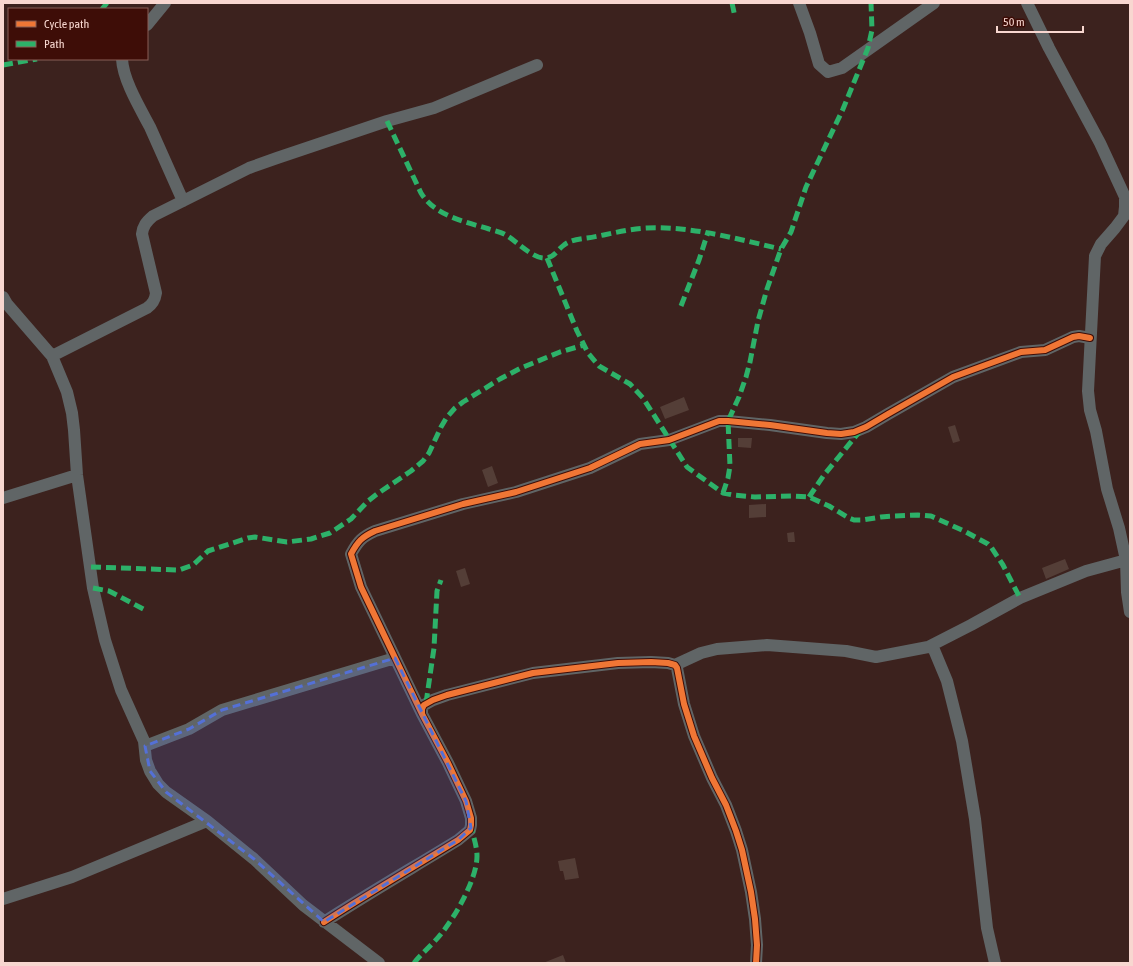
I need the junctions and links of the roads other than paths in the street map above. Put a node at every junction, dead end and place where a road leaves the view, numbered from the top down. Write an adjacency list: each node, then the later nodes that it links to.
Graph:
1 (165, 3): 5 (street)
2 (799, 3): 3 (street)
3 (934, 3)
4 (1027, 3): 8 (street)
5 (148, 24)
6 (122, 60): 9 (street)
7 (537, 65): 9 (street)
8 (1127, 199): 11 (street)
9 (183, 201): 12 (street)
10 (3, 297): 12 (street)
11 (1090, 338): 15 (street); 18 (street)
12 (52, 356): 13 (street)
13 (77, 475): 14 (street); 21 (street)
14 (3, 498)
15 (1128, 559): 16 (street); 17 (street)
16 (1130, 612)
17 (932, 645): 19 (street); 28 (street)
18 (395, 658): 20 (street); 21 (street)
19 (675, 665): 20 (street); 27 (street)
20 (422, 714): 24 (street)
21 (145, 746): 22 (street)
22 (207, 821): 23 (street); 24 (street)
23 (3, 899)
24 (324, 922): 25 (street)
25 (363, 959): 26 (street)
26 (379, 963)
27 (756, 963)
28 (995, 963)

